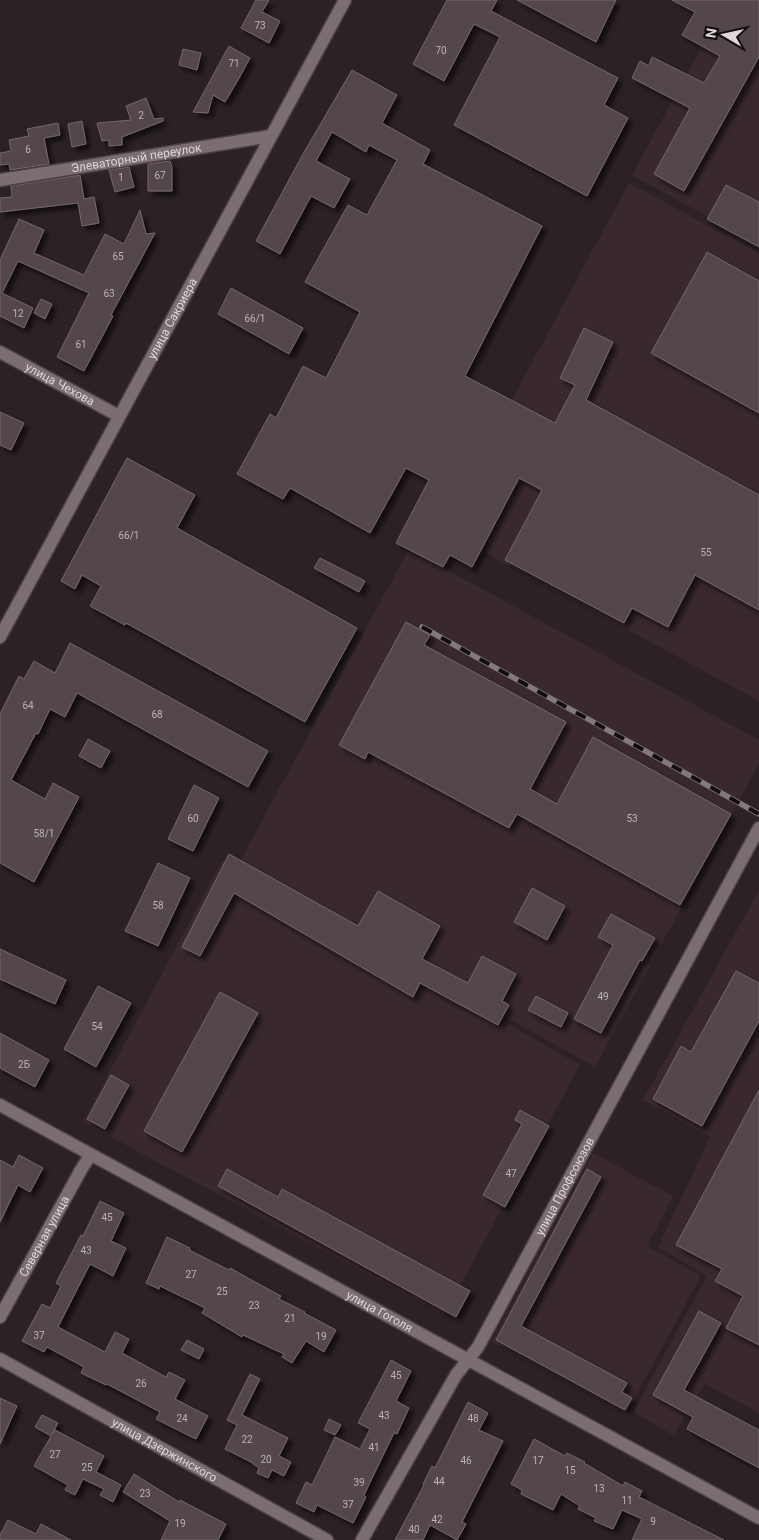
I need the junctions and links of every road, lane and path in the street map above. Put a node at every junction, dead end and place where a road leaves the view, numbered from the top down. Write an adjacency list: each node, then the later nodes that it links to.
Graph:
1 (345, 0): 2 (street, улица Сакриера)
2 (271, 136): 3 (street, Элеваторный переулок); 5 (street, улица Сакриера)
3 (0, 180)
4 (0, 352): 5 (street, улица Чехова)
5 (119, 416): 6 (street, улица Сакриера)
6 (0, 637)
7 (759, 828): 12 (street, улица Профсоюзов)
8 (0, 1105): 9 (street, улица Гоголя)
9 (90, 1156): 10 (street, Северная улица); 12 (street, улица Гоголя)
10 (0, 1317)
11 (0, 1360): 14 (street, улица Дзержинского)
12 (467, 1360): 13 (street, улица Гоголя); 15 (street, улица Профсоюзов)
13 (759, 1518)
14 (327, 1540)
15 (362, 1540)

